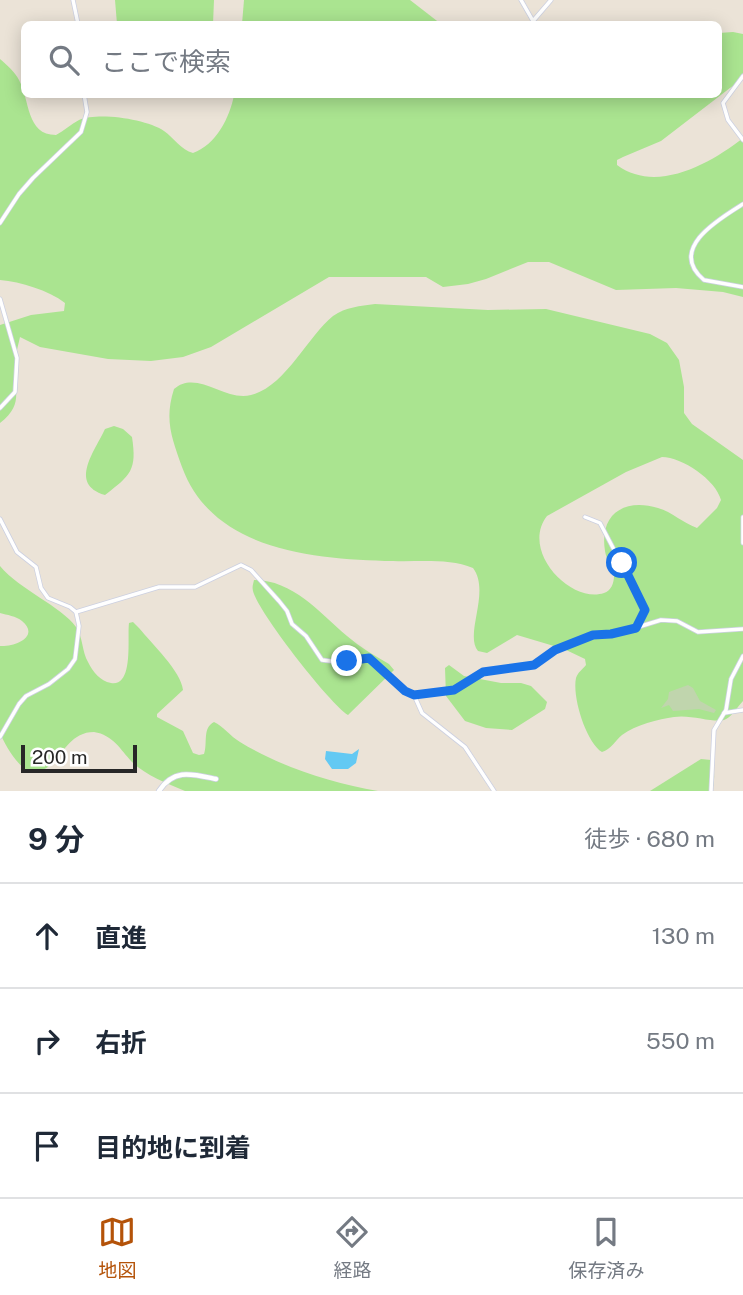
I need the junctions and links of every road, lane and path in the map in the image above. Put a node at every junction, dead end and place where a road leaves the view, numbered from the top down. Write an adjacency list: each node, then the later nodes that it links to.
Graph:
1 (72, 0): 4 (street)
2 (521, 0): 3 (street)
3 (551, 0)
4 (77, 21)
5 (743, 76): 7 (street)
6 (85, 98): 9 (street)
7 (743, 140)
8 (743, 204): 10 (street)
9 (0, 223)
10 (743, 287)
11 (0, 299): 12 (street)
12 (0, 408)
13 (586, 517): 18 (street)
14 (743, 517): 16 (street)
15 (0, 519): 17 (street)
16 (743, 543)
17 (76, 612): 21 (street); 24 (street)
18 (636, 628): 19 (street); 21 (street)
19 (743, 629)
20 (743, 656): 23 (street)
21 (414, 695): 27 (street)
22 (743, 710): 23 (street)
23 (724, 713): 28 (street)
24 (0, 737)
25 (216, 779): 26 (street)
26 (159, 791)
27 (494, 791)
28 (711, 791)

